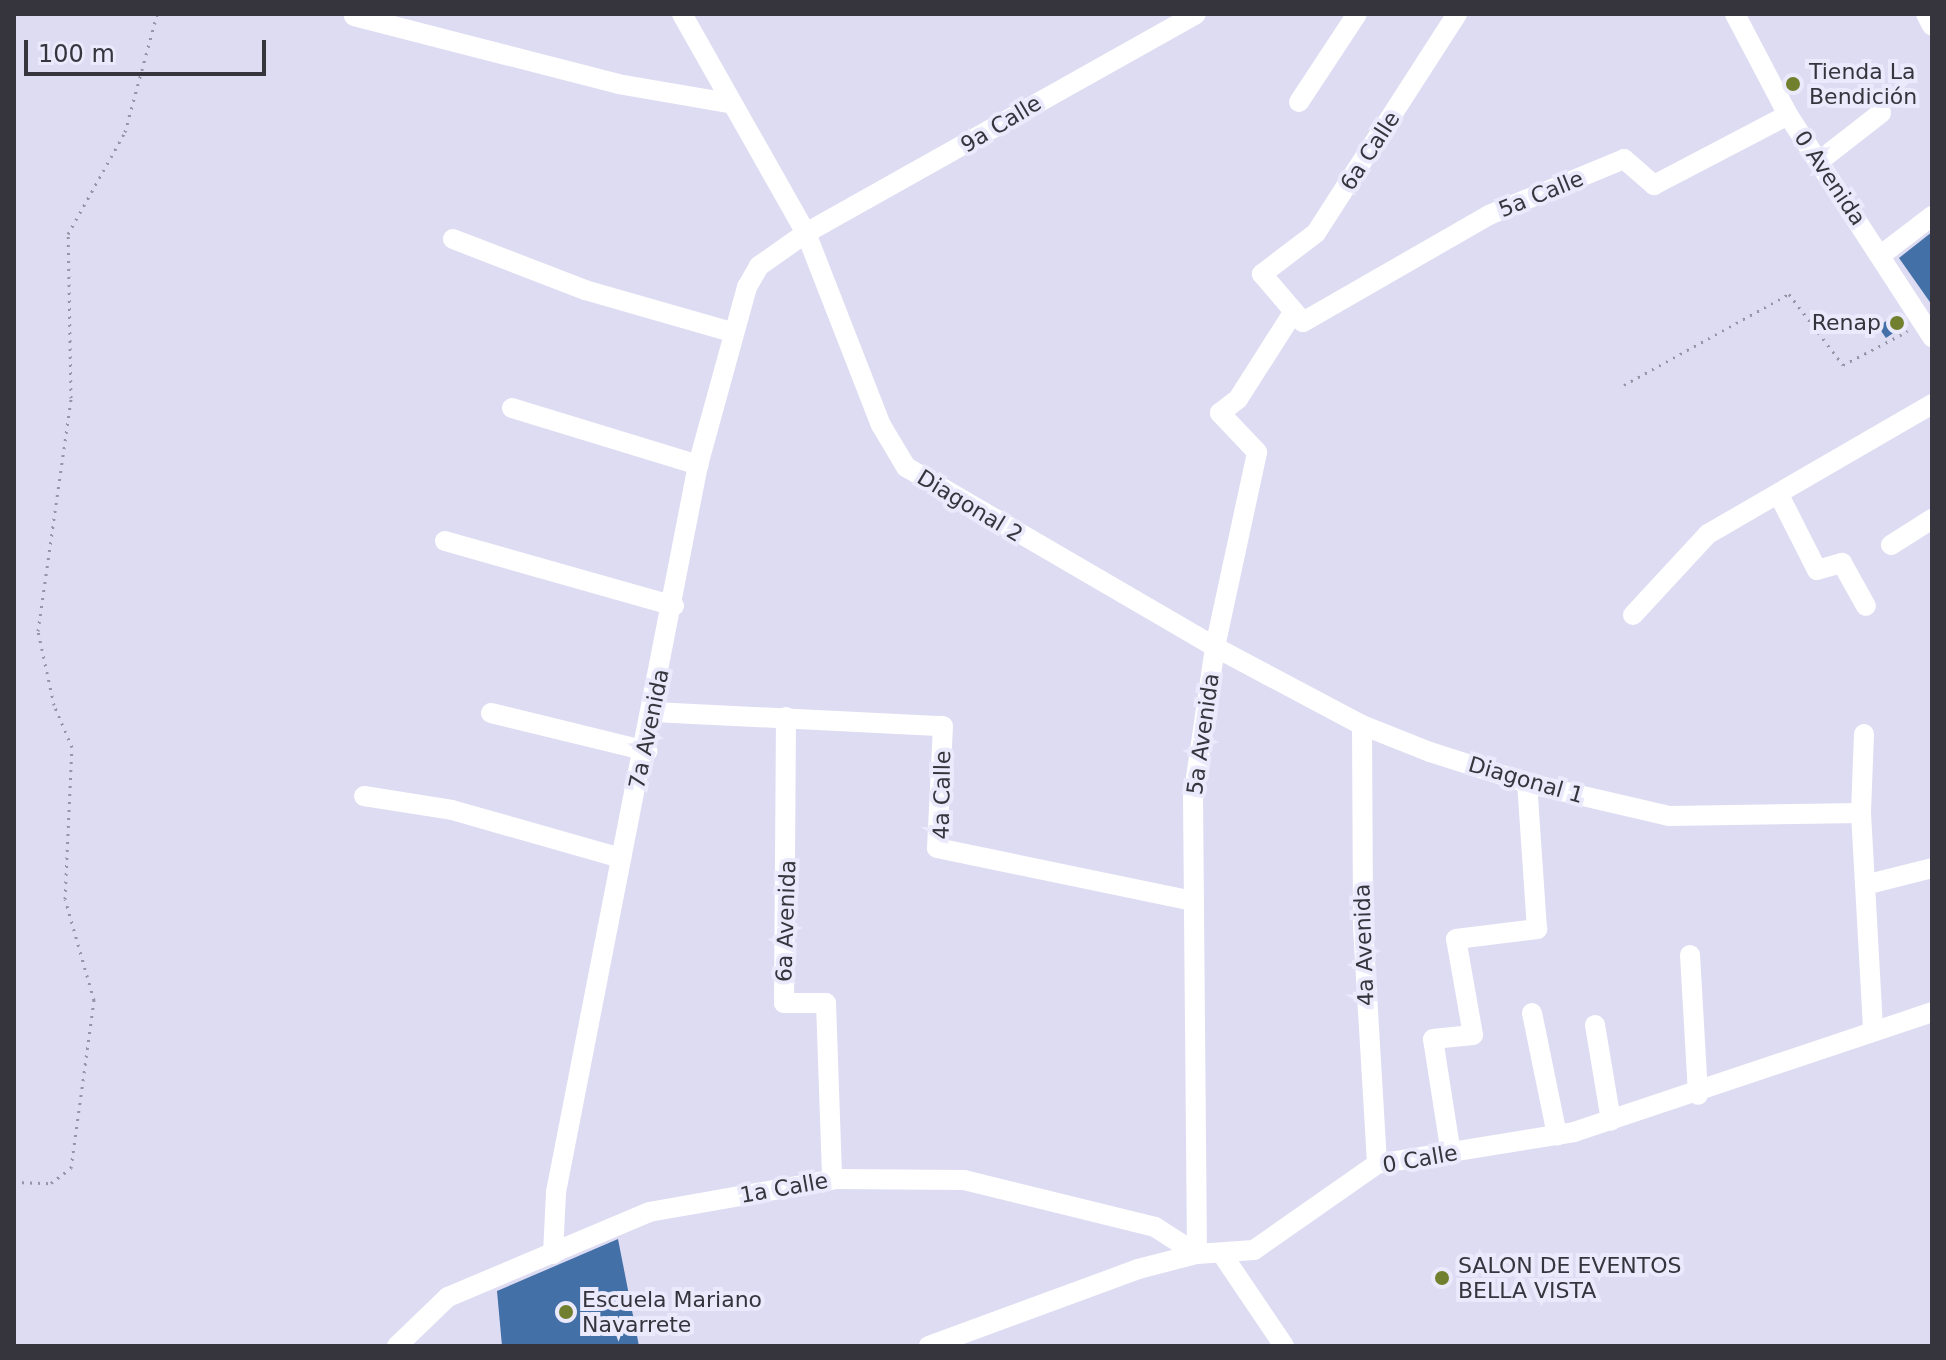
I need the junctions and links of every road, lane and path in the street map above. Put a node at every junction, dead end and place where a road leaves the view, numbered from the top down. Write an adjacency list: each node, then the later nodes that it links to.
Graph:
1 (157, 14): 58 (path)
2 (682, 14): 11 (street, Diagonal 2)
3 (1196, 14): 16 (street, 9a Calle)
4 (1357, 14): 10 (street)
5 (1457, 14): 19 (street, 6a Calle)
6 (1735, 14): 13 (street, 0 Avenida)
7 (1926, 14): 9 (street)
8 (354, 16): 11 (street)
9 (1932, 26)
10 (1299, 102)
11 (729, 103): 16 (street, Diagonal 2)
12 (1881, 113): 14 (street)
13 (1788, 115): 14 (street, 0 Avenida); 19 (street, 5a Calle)
14 (1818, 162): 18 (street, 0 Avenida)
15 (1932, 216): 18 (street)
16 (806, 233): 21 (street, 7a Avenida); 33 (street, Diagonal 2)
17 (453, 239): 21 (street)
18 (1881, 255): 20 (street, 0 Avenida)
19 (1294, 311): 33 (street, 5a Avenida)
20 (1928, 330): 22 (path)
21 (731, 332): 25 (street, 7a Avenida)
22 (1624, 385)
23 (1932, 404): 26 (street)
24 (512, 408): 25 (street)
25 (698, 465): 30 (street, 7a Avenida)
26 (1779, 495): 31 (street); 32 (street)
27 (1932, 519): 29 (street)
28 (445, 541): 30 (street)
29 (1891, 545)
30 (674, 606): 34 (street, 7a Avenida)
31 (1866, 606)
32 (1633, 615)
33 (1215, 647): 37 (street, Diagonal 1); 46 (street, 5a Avenida)
34 (653, 712): 36 (street, 4a Calle); 39 (street, 7a Avenida)
35 (491, 713): 39 (street)
36 (786, 717): 46 (street, 4a Calle); 57 (street, 6a Avenida)
37 (1362, 725): 40 (street, Diagonal 1); 56 (street, 4a Avenida)
38 (1864, 734): 42 (street)
39 (647, 751): 43 (street, 7a Avenida)
40 (1527, 783): 42 (street, Diagonal 1); 55 (street)
41 (364, 796): 43 (street)
42 (1861, 813): 45 (street)
43 (621, 858): 59 (street, 7a Avenida)
44 (1932, 868): 45 (street)
45 (1865, 885): 51 (street)
46 (1192, 901): 60 (street, 5a Avenida)
47 (1690, 955): 52 (street)
48 (1932, 1012): 51 (street, 0 Calle)
49 (1532, 1013): 54 (street)
50 (1595, 1025): 53 (street)
51 (1873, 1031): 52 (street, 0 Calle)
52 (1698, 1095): 53 (street, 0 Calle)
53 (1611, 1121): 54 (street, 0 Calle)
54 (1557, 1135): 55 (street, 0 Calle)
55 (1451, 1154): 56 (street, 0 Calle)
56 (1377, 1164): 61 (street, 0 Calle)
57 (832, 1179): 59 (street, 1a Calle); 60 (street, 1a Calle)
58 (14, 1182)
59 (553, 1254): 64 (street, 1a Calle)
60 (1197, 1254): 61 (street, 0 Calle); 62 (street, 0 Calle)
61 (1224, 1257): 63 (street)
62 (971, 1339): 65 (street, 0 Calle)
63 (1274, 1343)
64 (397, 1346)
65 (929, 1346)

